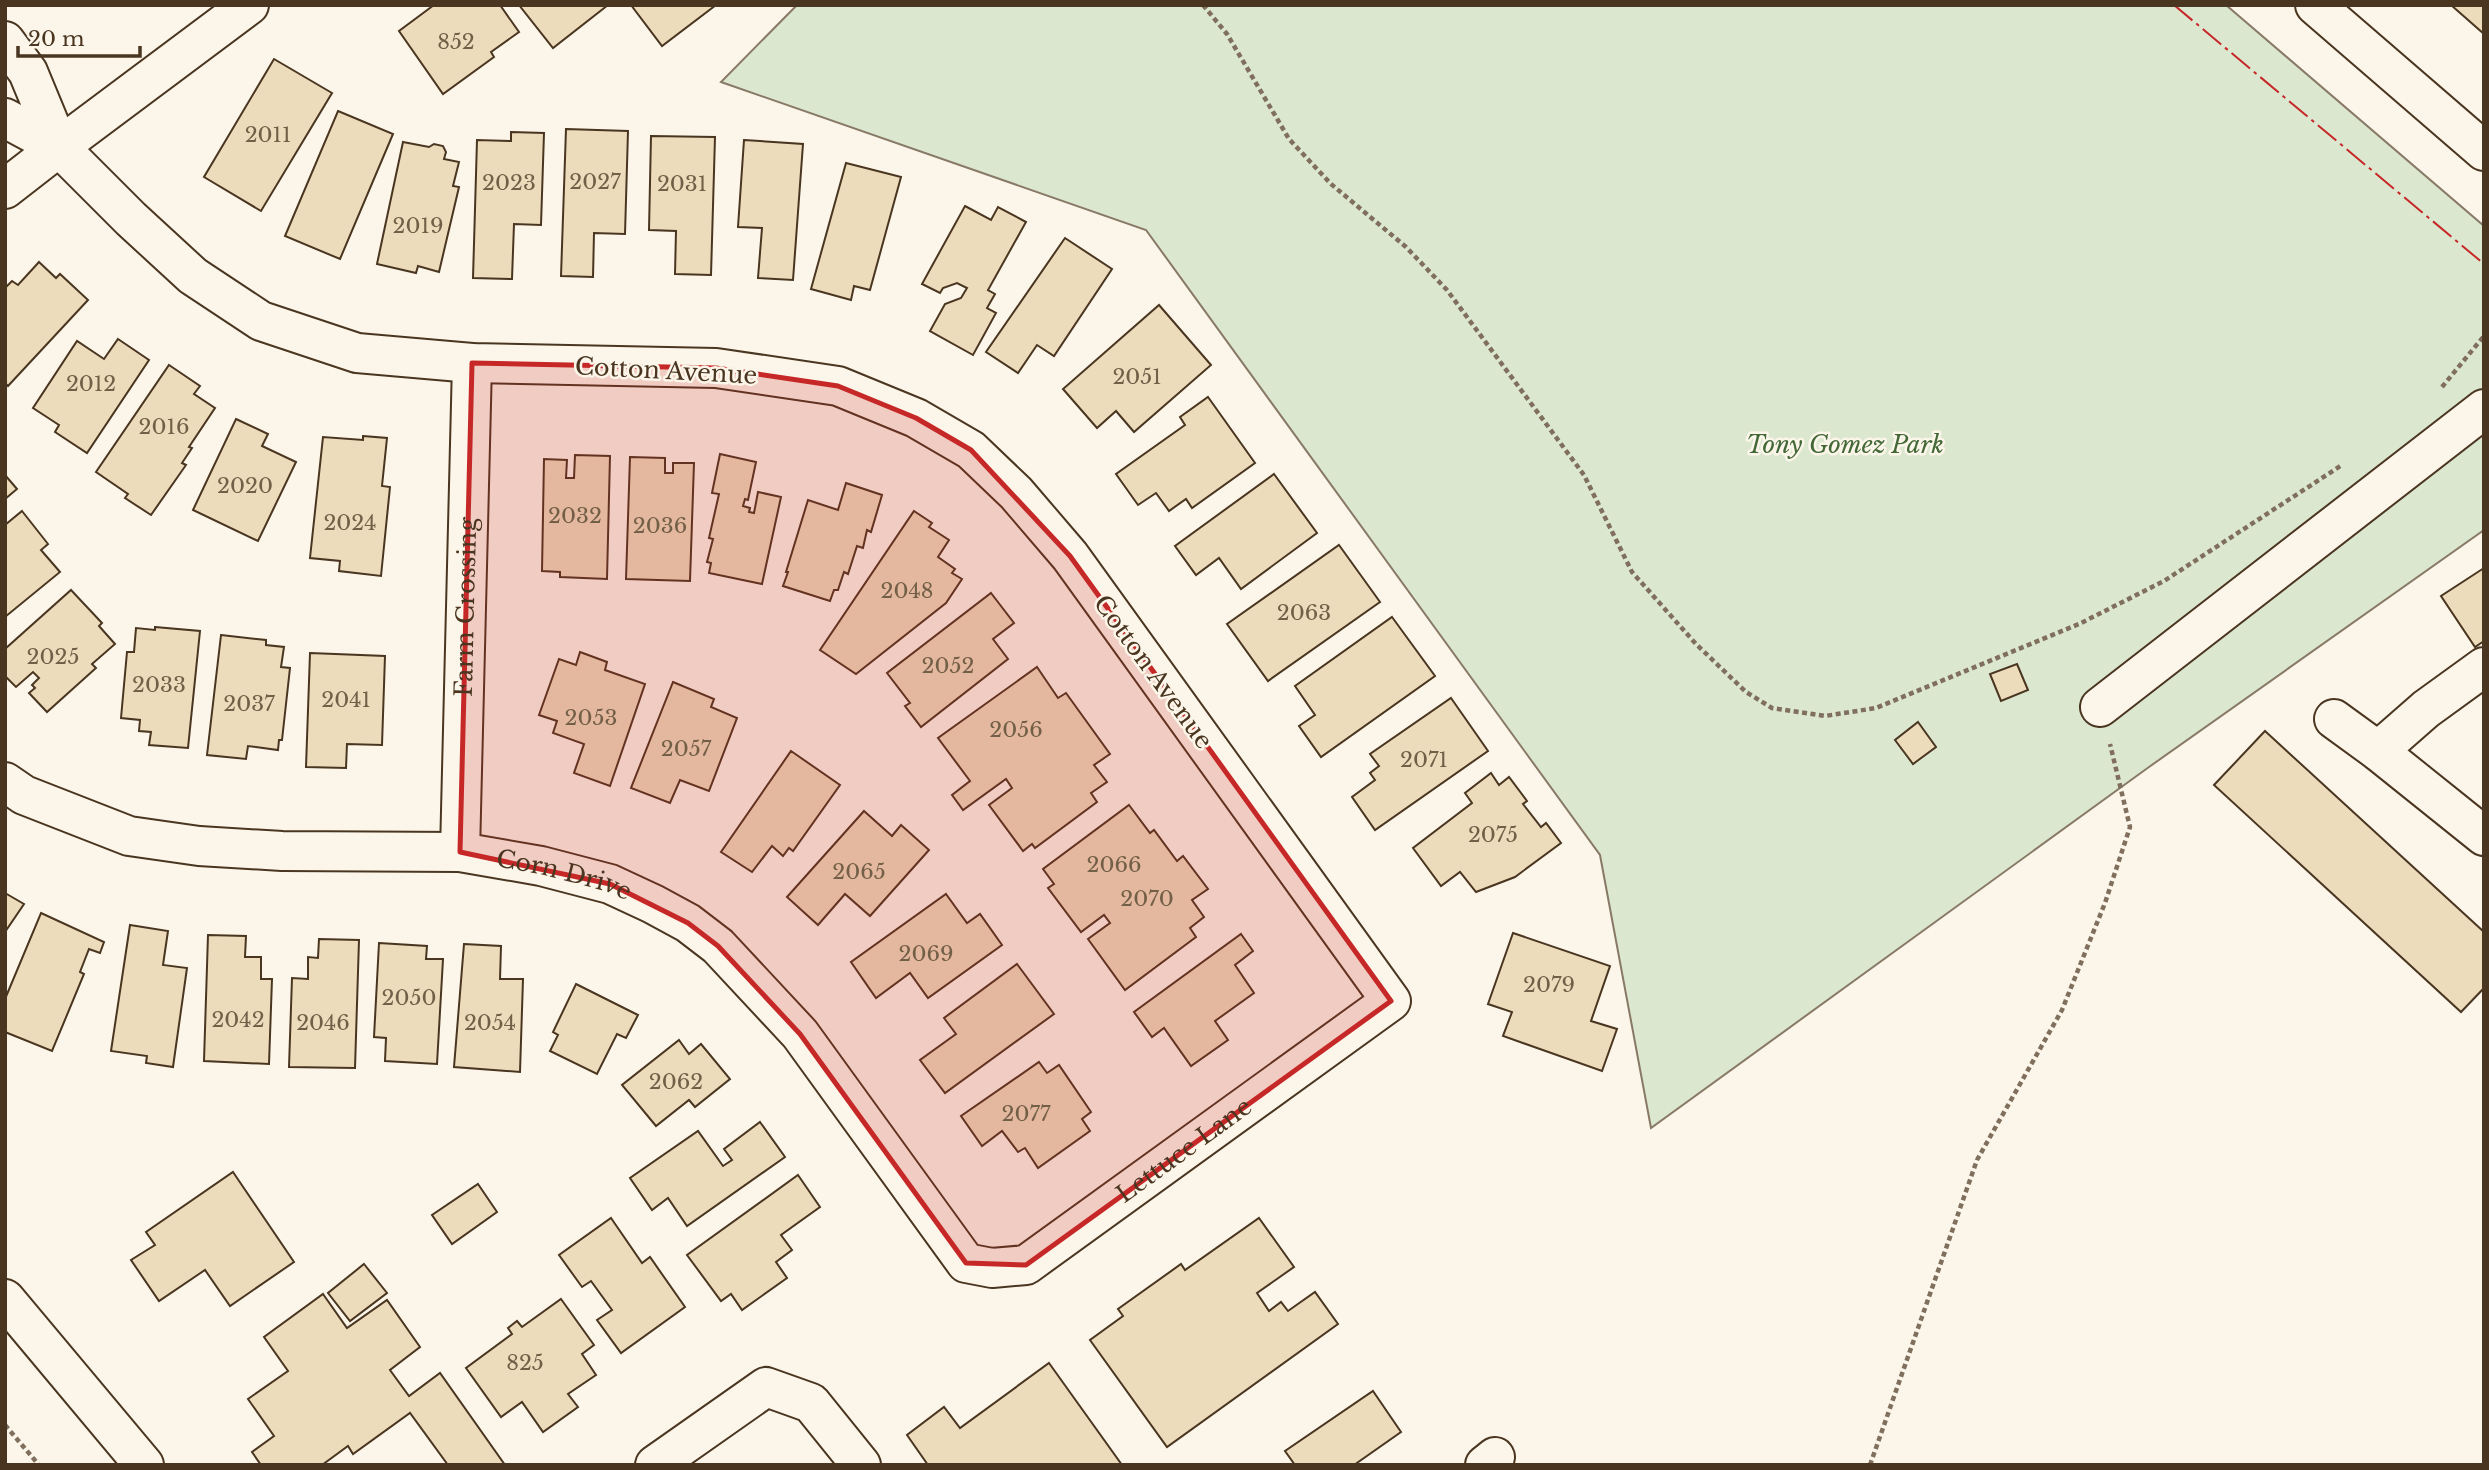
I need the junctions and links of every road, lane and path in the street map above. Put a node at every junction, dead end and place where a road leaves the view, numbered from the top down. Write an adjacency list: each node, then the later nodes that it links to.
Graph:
1 (249, 5): 6 (street)
2 (1203, 5): 13 (path)
3 (2315, 5): 7 (street)
4 (5, 41): 6 (street, Cotton Avenue)
5 (5, 118): 6 (street, Cotton Avenue)
6 (58, 146): 8 (street); 10 (street, Cotton Avenue)
7 (2484, 151)
8 (5, 189)
9 (2484, 336): 11 (path)
10 (472, 363): 20 (street, Farm Crossing); 21 (street, Cotton Avenue)
11 (2441, 389)
12 (2484, 409): 15 (street)
13 (2343, 464)
14 (2484, 667): 17 (street)
15 (2101, 707): 29 (path)
16 (2334, 719): 17 (street)
17 (2378, 751): 19 (street)
18 (5, 782): 20 (street, Corn Drive)
19 (2484, 836)
20 (460, 852): 22 (street, Corn Drive)
21 (1391, 1001): 22 (street, Lettuce Lane)
22 (966, 1263)
23 (5, 1299): 26 (street)
24 (5, 1424): 25 (path)
25 (39, 1465)
26 (144, 1465)
27 (655, 1465): 28 (street)
28 (861, 1465)
29 (1870, 1465)

